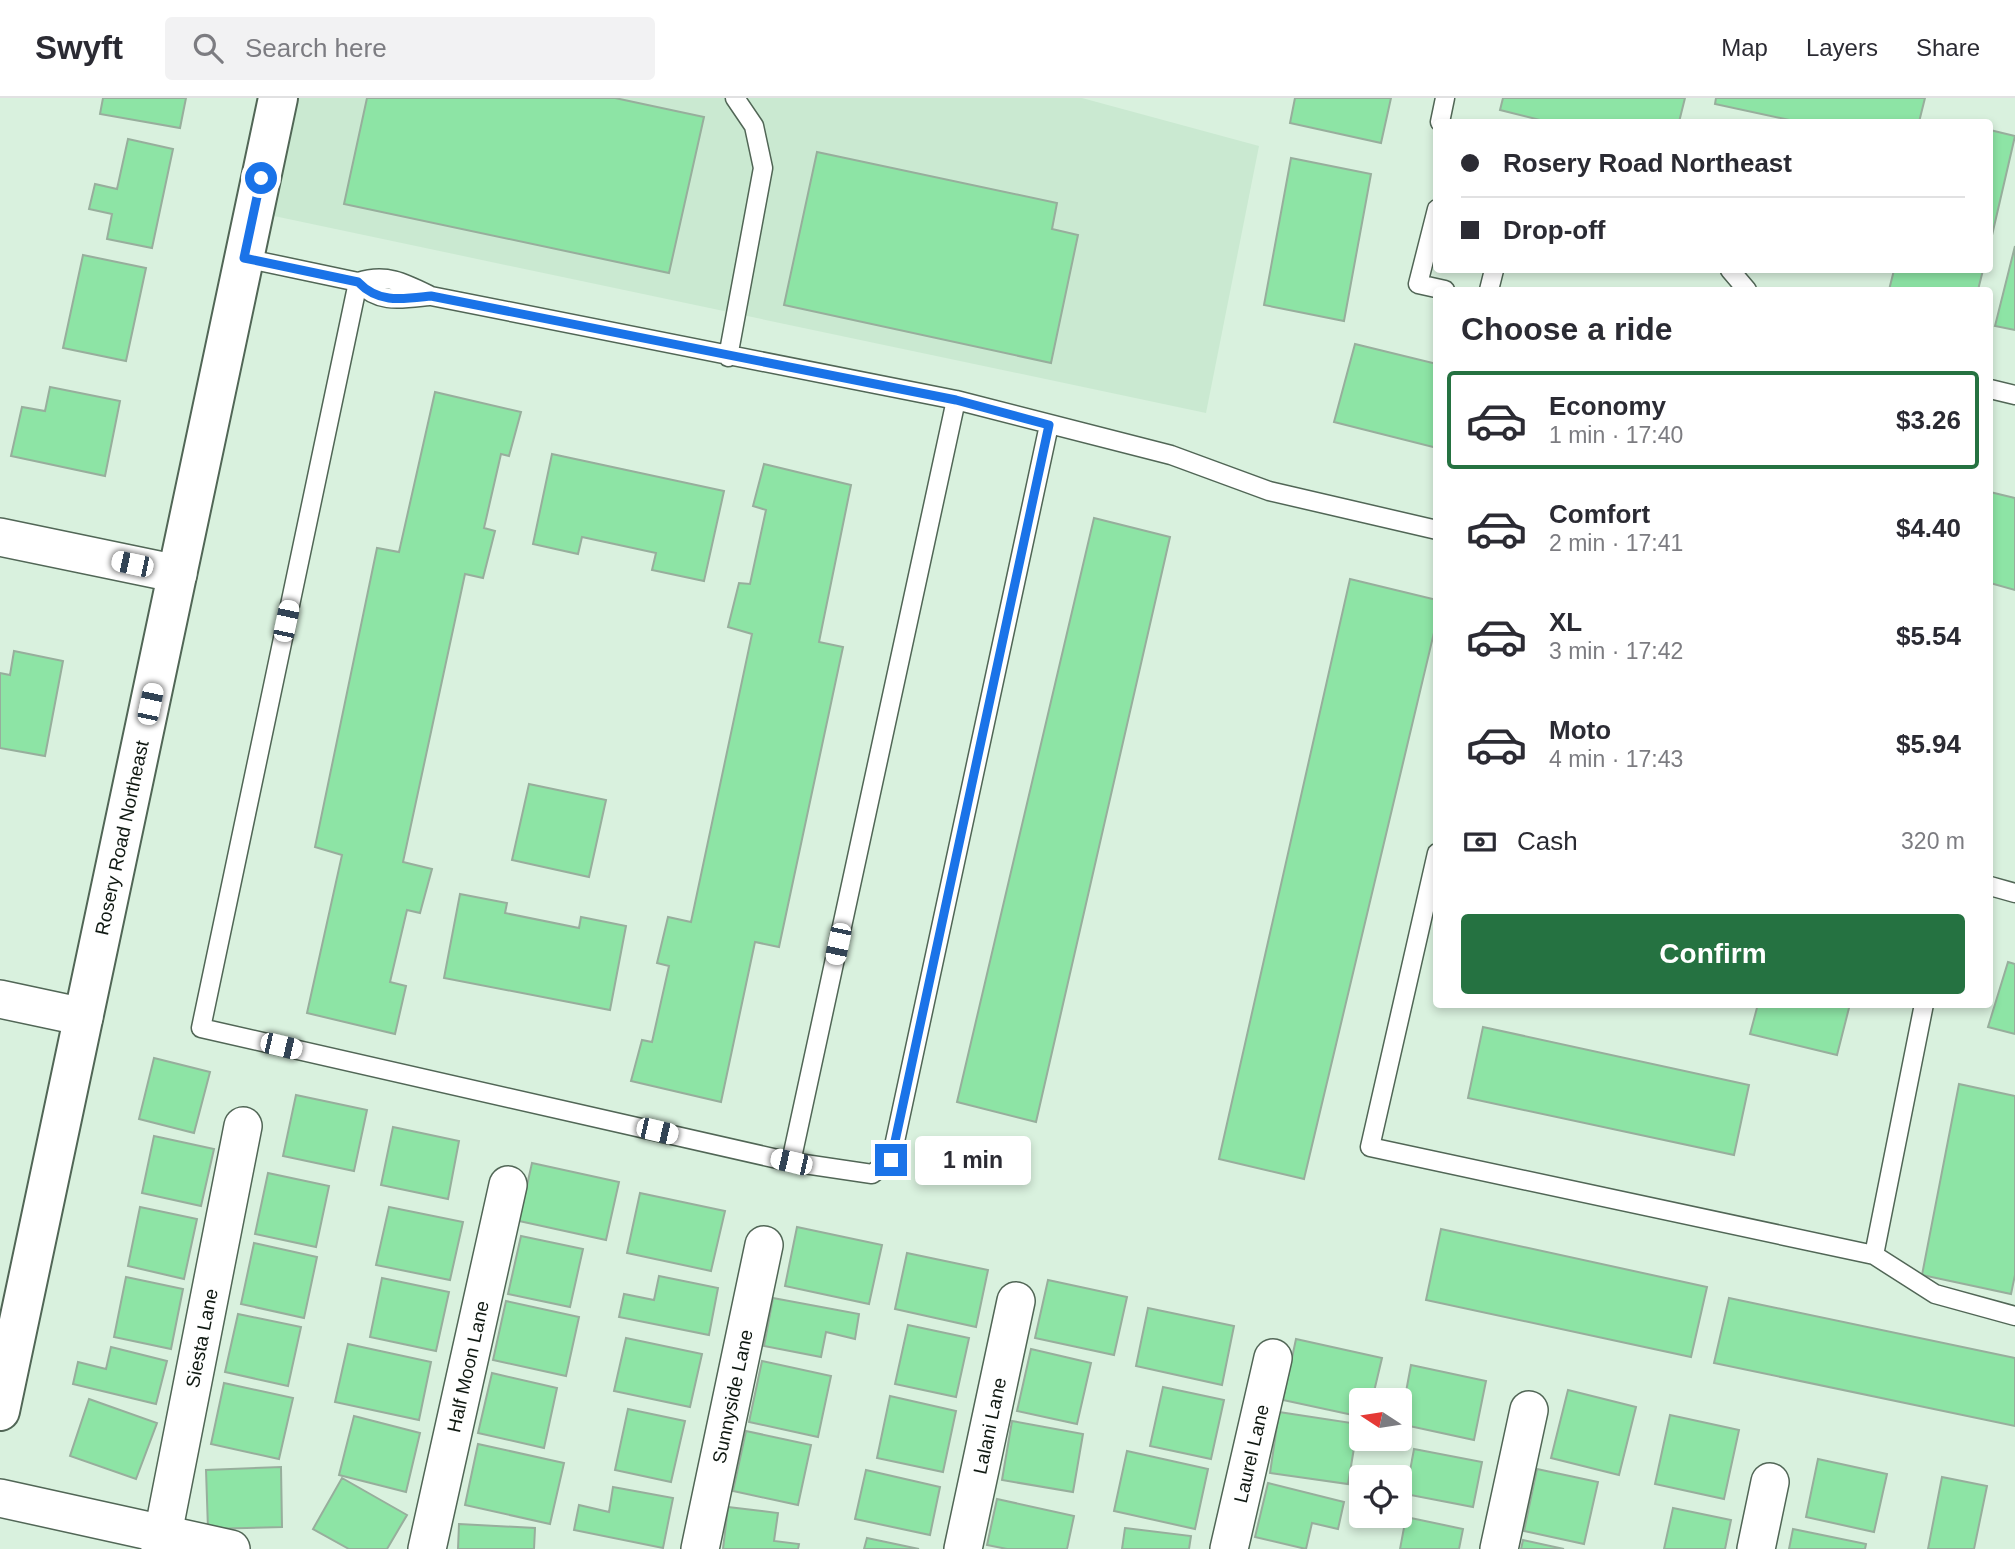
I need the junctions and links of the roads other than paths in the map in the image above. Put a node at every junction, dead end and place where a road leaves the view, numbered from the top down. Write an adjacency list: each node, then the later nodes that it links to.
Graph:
1 (278, 98): 6 (street, Rosery Road Northeast)
2 (736, 98): 11 (lane)
3 (1445, 98): 4 (lane)
4 (1441, 119)
5 (1433, 225): 9 (lane)
6 (244, 258): 8 (lane); 18 (street, Rosery Road Northeast)
7 (1733, 273): 10 (lane)
8 (358, 282): 11 (lane); 26 (lane)
9 (1433, 287)
10 (1744, 287)
11 (728, 357): 14 (lane)
12 (1993, 390): 13 (lane)
13 (2015, 395)
14 (956, 400): 15 (lane); 26 (lane)
15 (1049, 425): 16 (lane); 26 (lane)
16 (1433, 529)
17 (0, 537): 18 (street)
18 (178, 574): 24 (street, Rosery Road Northeast)
19 (1433, 871): 29 (lane)
20 (1993, 887): 21 (lane)
21 (2015, 893)
22 (0, 999): 24 (street)
23 (1923, 1008): 29 (lane)
24 (84, 1017): 34 (street, Rosery Road Northeast)
25 (243, 1126): 37 (street, Siesta Lane)
26 (791, 1162)
27 (508, 1185): 39 (street, Half Moon Lane)
28 (764, 1245): 40 (street, Sunnyside Lane)
29 (1874, 1255): 31 (lane)
30 (1016, 1301): 41 (street, Lalani Lane)
31 (2015, 1316)
32 (1273, 1358): 42 (street, Laurel Lane)
33 (1529, 1410): 43 (street)
34 (0, 1411)
35 (1770, 1482): 44 (street)
36 (0, 1498): 37 (street)
37 (162, 1541): 38 (street)
38 (231, 1549)
39 (428, 1549)
40 (700, 1549)
41 (963, 1549)
42 (1229, 1549)
43 (1499, 1549)
44 (1756, 1549)

